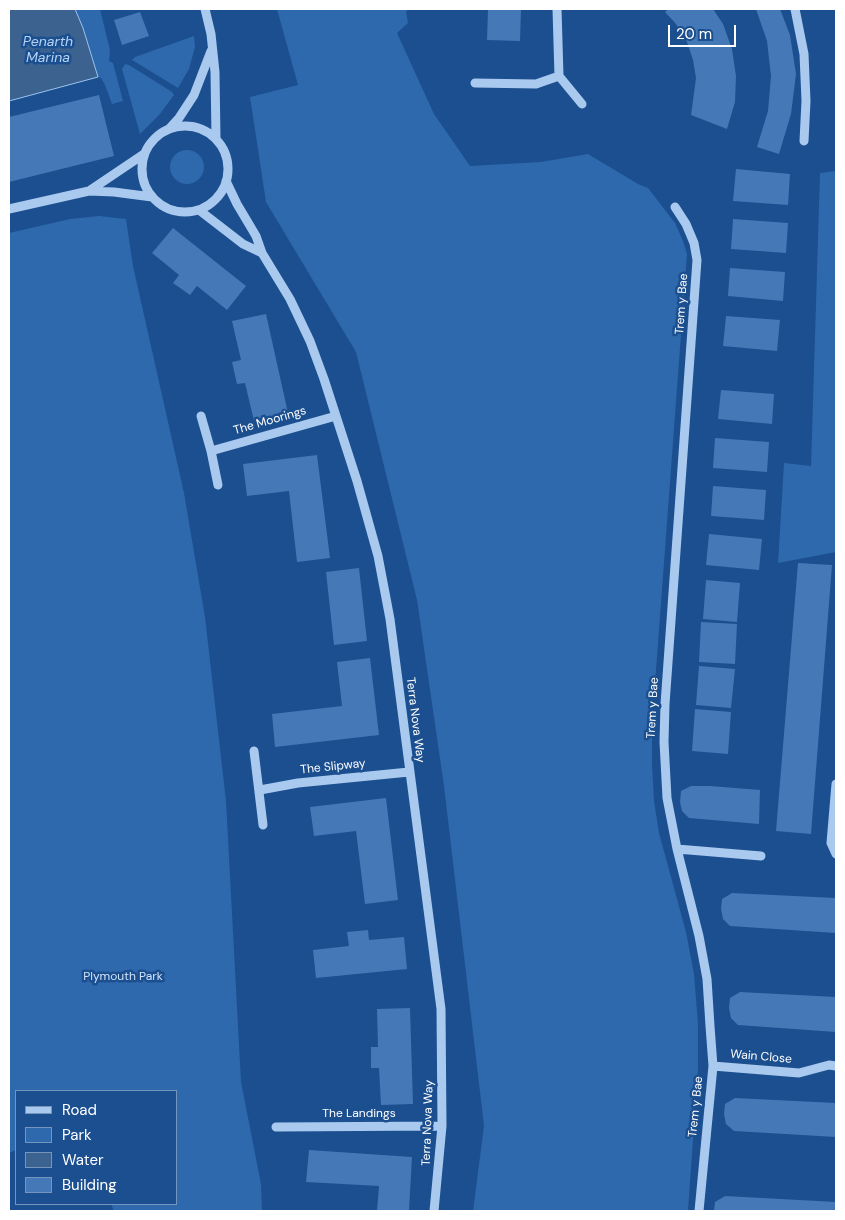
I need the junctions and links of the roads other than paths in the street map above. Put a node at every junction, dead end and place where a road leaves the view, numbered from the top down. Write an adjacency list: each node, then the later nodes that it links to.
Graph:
1 (205, 9): 4 (street)
2 (557, 9): 5 (street)
3 (795, 9): 10 (street)
4 (212, 50): 8 (street); 9 (street)
5 (559, 76): 6 (street); 7 (street)
6 (476, 83)
7 (582, 104)
8 (169, 129): 9 (street); 11 (street)
9 (216, 139): 12 (street)
10 (804, 141)
11 (144, 154): 13 (street); 14 (street)
12 (226, 181): 17 (street); 18 (street, Terra Nova Way)
13 (89, 190): 14 (street); 16 (street)
14 (152, 197): 17 (street)
15 (675, 206): 28 (street, Trem y Bae)
16 (9, 209)
17 (199, 210): 18 (street)
18 (262, 253): 20 (street, Terra Nova Way)
19 (201, 416): 21 (street)
20 (336, 416): 21 (street, The Moorings); 24 (street, Terra Nova Way)
21 (211, 451): 22 (street)
22 (218, 485)
23 (254, 751): 26 (street)
24 (409, 772): 26 (street, The Slipway); 33 (street, Terra Nova Way)
25 (836, 784): 29 (street)
26 (260, 790): 27 (street)
27 (263, 825)
28 (677, 849): 30 (street); 31 (street, Trem y Bae)
29 (836, 854)
30 (761, 856)
31 (713, 1066): 32 (street, Wain Close); 36 (street, Trem y Bae)
32 (836, 1066)
33 (442, 1126): 34 (street, The Landings); 35 (street, Terra Nova Way)
34 (276, 1127)
35 (434, 1211)
36 (699, 1211)

